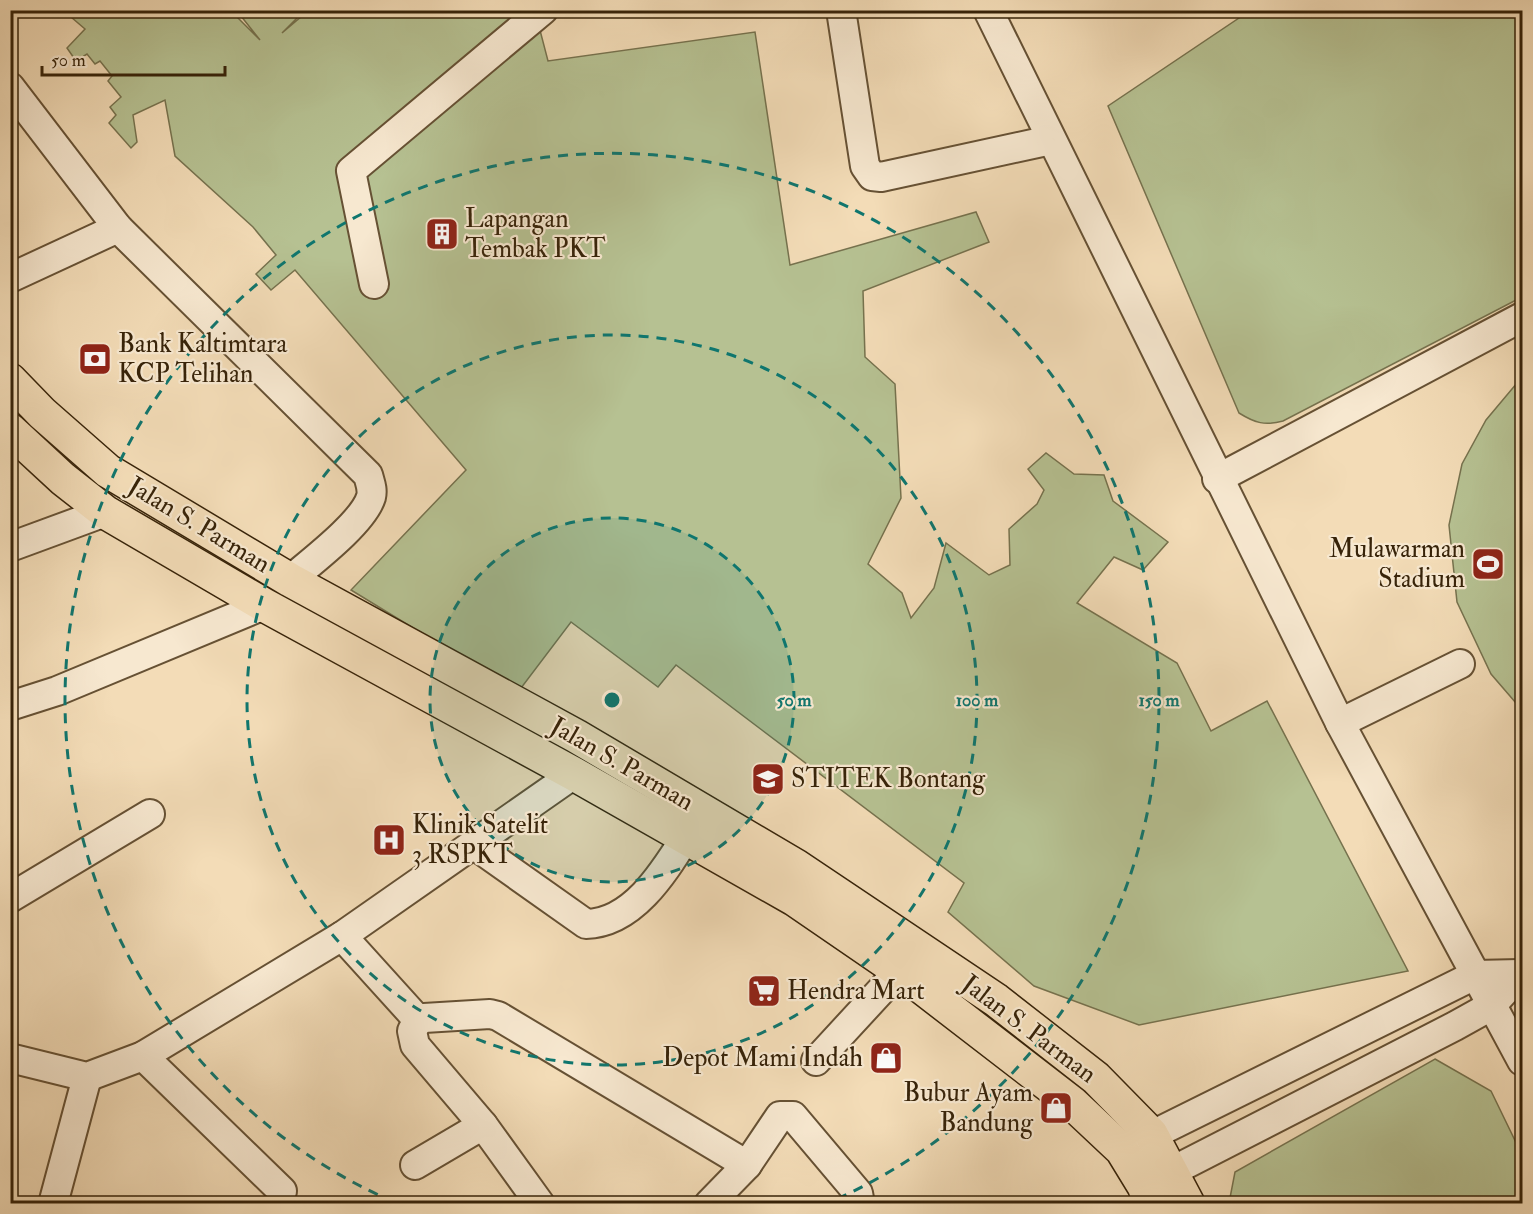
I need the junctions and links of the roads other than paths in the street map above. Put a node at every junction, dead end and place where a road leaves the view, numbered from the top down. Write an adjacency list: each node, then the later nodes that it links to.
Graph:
1 (543, 10): 8 (street)
2 (841, 10): 5 (street)
3 (988, 10): 5 (street)
4 (10, 87): 6 (street)
5 (1051, 140): 12 (street)
6 (118, 228): 7 (street); 15 (street)
7 (10, 278)
8 (374, 285)
9 (1522, 317): 12 (street)
10 (10, 380): 15 (main road, Jalan S. Parman)
11 (10, 430): 13 (main road, Jalan S. Parman)
12 (1217, 478): 19 (street)
13 (105, 512): 14 (street); 16 (main road, Jalan S. Parman)
14 (10, 547)
15 (290, 580): 37 (main road, Jalan S. Parman)
16 (264, 605): 18 (street); 20 (main road, Jalan S. Parman)
17 (1460, 664): 19 (street)
18 (10, 706)
19 (1340, 723): 28 (street)
20 (574, 774): 22 (main road, Jalan S. Parman); 23 (street)
21 (150, 814): 24 (street)
22 (686, 837): 23 (street); 26 (main road, Jalan S. Parman)
23 (473, 844): 25 (street)
24 (10, 898)
25 (342, 936): 30 (street); 31 (street)
26 (899, 971): 33 (street); 38 (main road, Jalan S. Parman)
27 (1521, 973): 28 (street); 29 (street)
28 (1475, 975): 29 (street); 37 (street)
29 (1491, 1005): 34 (street); 41 (street)
30 (418, 1020): 36 (street); 40 (street)
31 (143, 1056): 35 (street); 42 (street)
32 (10, 1058): 35 (street)
33 (816, 1061)
34 (1522, 1061)
35 (87, 1077): 44 (street)
36 (483, 1125): 39 (street); 45 (street)
37 (1151, 1134): 38 (street); 41 (main road, Jalan S. Parman)
38 (1122, 1150): 43 (main road, Jalan S. Parman)
39 (415, 1165)
40 (747, 1165): 46 (street); 47 (street)
41 (1172, 1170): 43 (street); 48 (main road, Jalan S. Parman)
42 (282, 1191)
43 (1148, 1195)
44 (53, 1203)
45 (540, 1203)
46 (709, 1203)
47 (861, 1203)
48 (1188, 1203)

